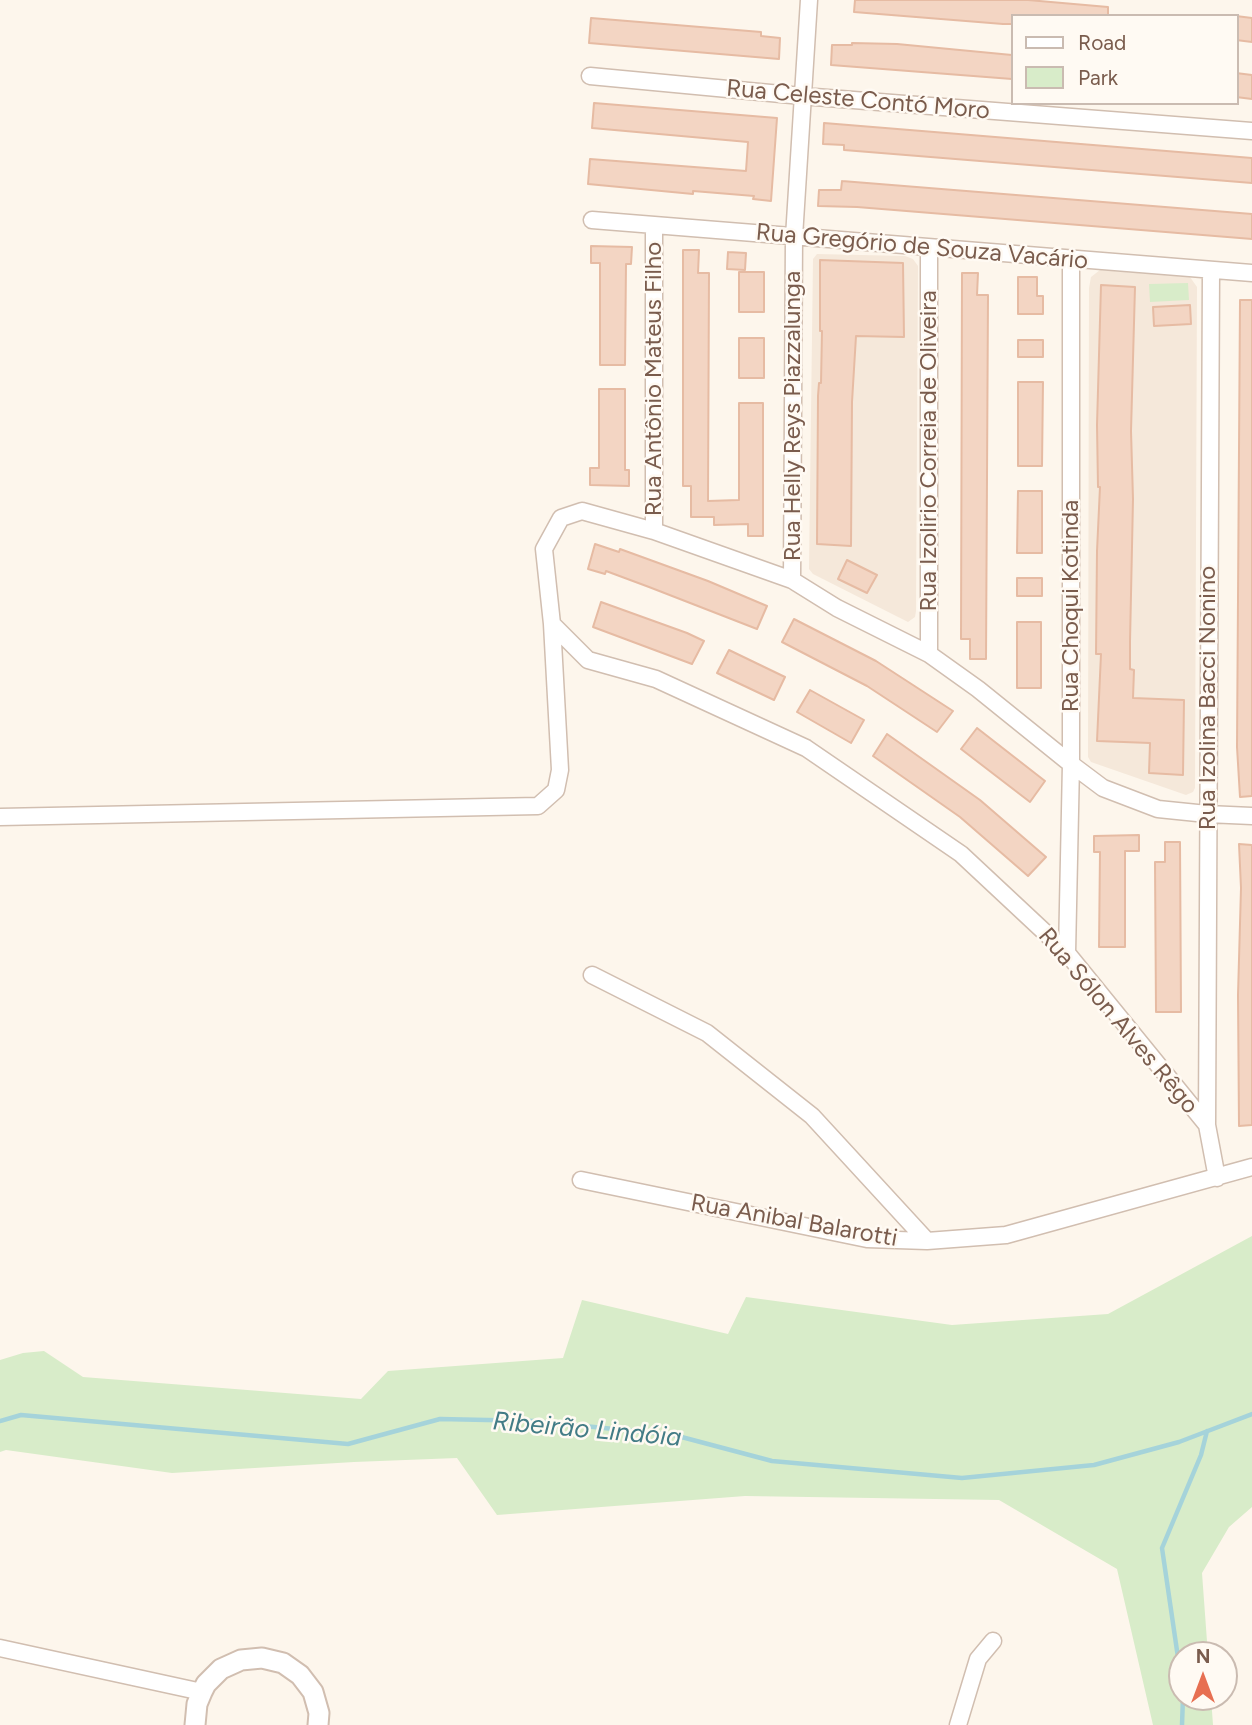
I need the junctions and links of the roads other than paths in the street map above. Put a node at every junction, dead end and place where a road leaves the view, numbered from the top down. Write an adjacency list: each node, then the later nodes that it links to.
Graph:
1 (809, 0): 3 (street, Rua Helly Reys Piazzalunga)
2 (590, 76): 3 (street, Rua Celeste Contó Moro)
3 (802, 96): 4 (street, Rua Celeste Contó Moro); 7 (street, Rua Helly Reys Piazzalunga)
4 (1252, 131)
5 (592, 220): 6 (street, Rua Gregório de Souza Vacário)
6 (654, 226): 7 (street, Rua Gregório de Souza Vacário); 12 (street, Rua Antônio Mateus Filho)
7 (794, 237): 8 (street, Rua Gregório de Souza Vacário); 13 (street, Rua Helly Reys Piazzalunga)
8 (929, 248): 9 (street, Rua Gregório de Souza Vacário); 15 (street, Rua Izolirio Correia de Oliveira)
9 (1071, 259): 10 (street, Rua Gregório de Souza Vacário); 16 (street, Rua Choqui Kotinda)
10 (1211, 270): 11 (street, Rua Gregório de Souza Vacário); 17 (street, Rua Izolina Bacci Nonino)
11 (1252, 273)
12 (654, 531): 13 (street); 14 (street)
13 (792, 580): 15 (street)
14 (552, 624): 19 (street); 20 (street, Rua Sólon Alves Rêgo)
15 (929, 654): 16 (street)
16 (1070, 764): 17 (street); 20 (street, Rua Choqui Kotinda)
17 (1207, 814): 18 (street); 22 (street, Rua Izolina Bacci Nonino)
18 (1252, 816)
19 (0, 817)
20 (1067, 953): 22 (street, Rua Sólon Alves Rêgo)
21 (592, 975): 26 (street)
22 (1207, 1125): 24 (street, Rua Sólon Alves Rêgo)
23 (1252, 1167): 24 (street, Rua Anibal Balarotti)
24 (1217, 1178): 26 (street, Rua Anibal Balarotti)
25 (581, 1180): 26 (street, Rua Anibal Balarotti)
26 (927, 1241)
27 (993, 1641): 32 (street)
28 (0, 1648): 29 (street)
29 (202, 1692): 30 (street); 31 (street)
30 (195, 1725)
31 (318, 1725)
32 (958, 1725)

